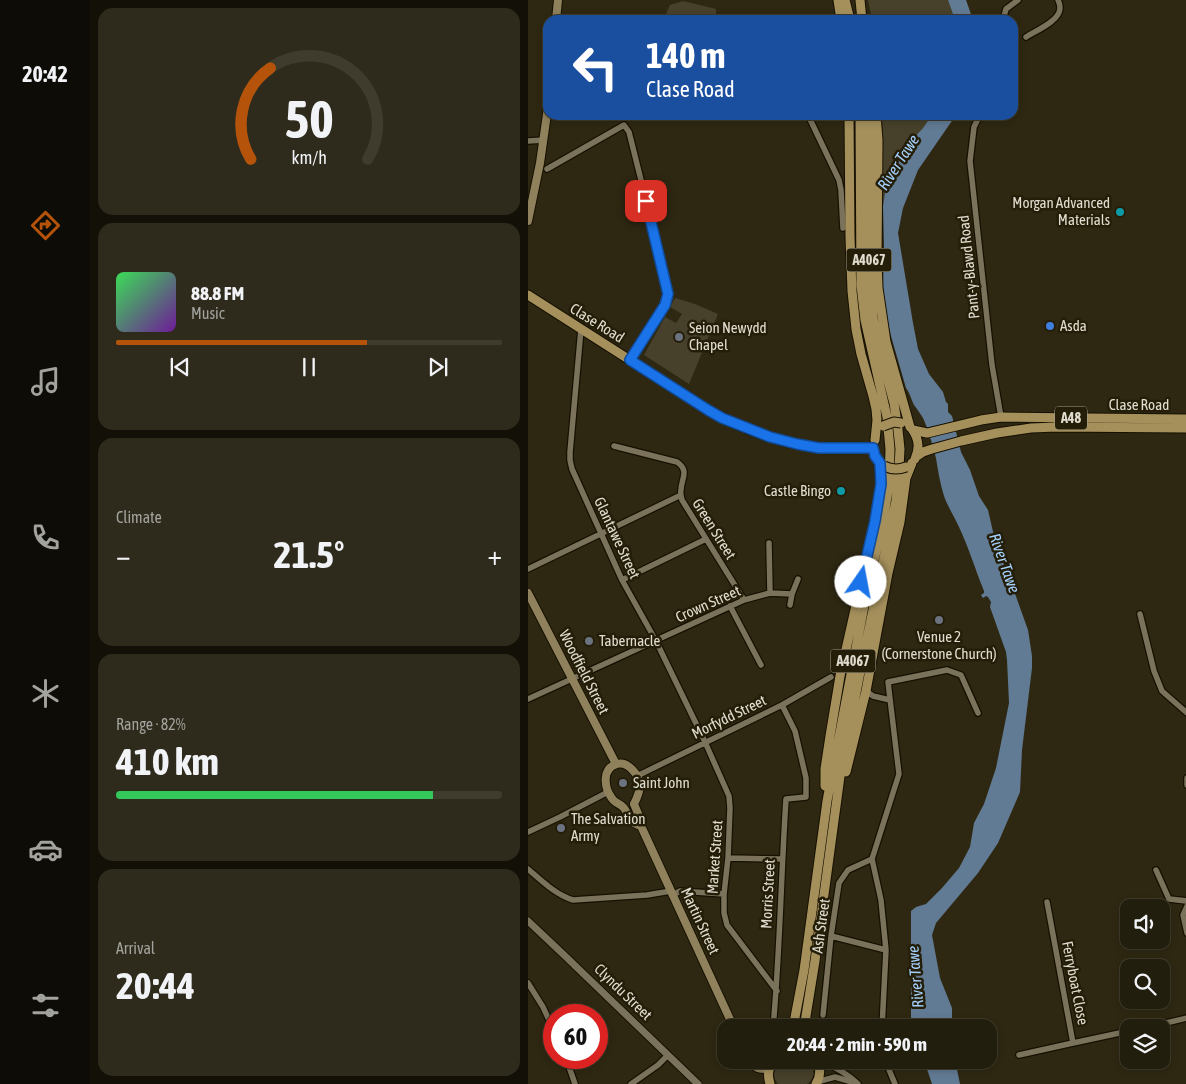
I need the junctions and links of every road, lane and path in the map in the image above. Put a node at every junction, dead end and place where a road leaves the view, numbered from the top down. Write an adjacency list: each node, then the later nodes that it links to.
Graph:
1 (558, 0): 7 (main road)
2 (838, 0): 8 (main road)
3 (847, 0): 9 (main road)
4 (860, 0): 10 (main road)
5 (1018, 0): 11 (street)
6 (1058, 0): 12 (street)
7 (556, 15)
8 (840, 15)
9 (850, 15)
10 (862, 15)
11 (1004, 15)
12 (1026, 37)
13 (546, 120): 21 (main road)
14 (810, 120): 26 (street)
15 (845, 120): 23 (street)
16 (849, 120): 23 (main road)
17 (860, 120): 70 (main road, A4067)
18 (869, 120): 73 (main road, A4067)
19 (876, 120): 34 (main road)
20 (978, 120): 32 (street, Pant-y-Blawd Road)
21 (544, 140): 22 (street); 25 (main road)
22 (528, 141)
23 (849, 160): 36 (main road)
24 (547, 169): 31 (street)
25 (528, 221)
26 (843, 228)
27 (528, 295): 29 (main road, Clase Road)
28 (528, 302): 29 (main road)
29 (543, 305): 30 (main road, Clase Road)
30 (581, 329): 31 (main road, Clase Road); 41 (street, Glantawe Street)
31 (630, 360): 36 (main road, Clase Road)
32 (1001, 417): 33 (main road, Clase Road / A48); 34 (main road, Clase Road / A48)
33 (1186, 419)
34 (908, 427): 36 (main road, bridge); 38 (main road)
35 (1186, 428): 38 (main road, Clase Road / A48)
36 (874, 444): 39 (main road)
37 (614, 446): 40 (street)
38 (912, 462): 39 (main road, bridge); 58 (main road)
39 (882, 465): 70 (main road)
40 (681, 495): 41 (street); 42 (street, Green Street)
41 (601, 534): 44 (street); 46 (street, Glantawe Street)
42 (706, 539): 46 (street); 50 (street, Green Street)
43 (769, 543): 48 (street)
44 (528, 569)
45 (798, 578): 49 (street)
46 (622, 580): 54 (street, Glantawe Street)
47 (528, 593): 57 (main road, Woodfield Street)
48 (770, 593): 49 (street, Crown Street); 50 (street, Crown Street)
49 (792, 594): 51 (street)
50 (744, 600): 52 (street, Crown Street)
51 (790, 605)
52 (730, 606): 54 (street, Crown Street); 55 (street)
53 (1140, 614): 62 (street)
54 (656, 641): 57 (street, Crown Street); 64 (street, Glantawe Street)
55 (761, 665)
56 (831, 677): 61 (street, Morfydd Street)
57 (572, 678): 59 (street, Crown Street); 65 (main road, Woodfield Street)
58 (866, 692): 60 (street); 73 (main road)
59 (528, 699)
60 (890, 700): 63 (street); 77 (street)
61 (782, 705): 64 (street, Morfydd Street); 78 (street, Morris Street)
62 (1186, 713)
63 (978, 714)
64 (705, 742): 66 (street, Morfydd Street); 76 (street, Market Street)
65 (616, 764): 66 (main road); 69 (main road)
66 (637, 776): 71 (main road)
67 (1186, 778): 68 (street)
68 (1186, 785)
69 (608, 792): 72 (main road); 75 (street)
70 (827, 801): 97 (main road, A4067)
71 (634, 804): 72 (main road); 74 (main road)
72 (622, 806): 74 (main road)
73 (837, 806): 98 (main road, A4067)
74 (641, 826): 81 (main road, Martin Street)
75 (528, 832)
76 (728, 858): 78 (street); 82 (street, Market Street)
77 (872, 859): 88 (street, Ash Street); 89 (street)
78 (782, 860): 91 (street, Morris Street)
79 (528, 869): 81 (street)
80 (1156, 870): 83 (street)
81 (672, 893): 82 (street); 95 (main road, Martin Street)
82 (724, 894): 91 (street, Market Street)
83 (1186, 901)
84 (1047, 902): 102 (street, Ferryboat Close)
85 (1186, 906): 87 (street)
86 (528, 921): 103 (street, Clyndu Street)
87 (1186, 933)
88 (831, 936): 89 (street); 93 (street, Ash Street)
89 (886, 950): 99 (street)
90 (528, 983): 92 (street)
91 (776, 991): 96 (street, Morris Street)
92 (543, 1007)
93 (823, 1015)
94 (1186, 1018): 100 (street)
95 (730, 1019)
96 (774, 1019)
97 (795, 1019)
98 (806, 1019)
99 (882, 1019)
100 (1170, 1022)
101 (1120, 1033): 102 (street, Ferryboat Close)
102 (1073, 1042): 104 (street)
103 (668, 1055): 113 (street); 114 (street, Clyndu Street)
104 (1019, 1055)
105 (570, 1069): 112 (street)
106 (758, 1069): 110 (main road)
107 (820, 1069): 111 (main road)
108 (838, 1069): 116 (street)
109 (889, 1069): 117 (street)
110 (768, 1070): 115 (main road)
111 (816, 1083): 116 (street)
112 (575, 1084)
113 (631, 1084)
114 (698, 1084)
115 (770, 1084)
116 (858, 1084)
117 (895, 1084)

